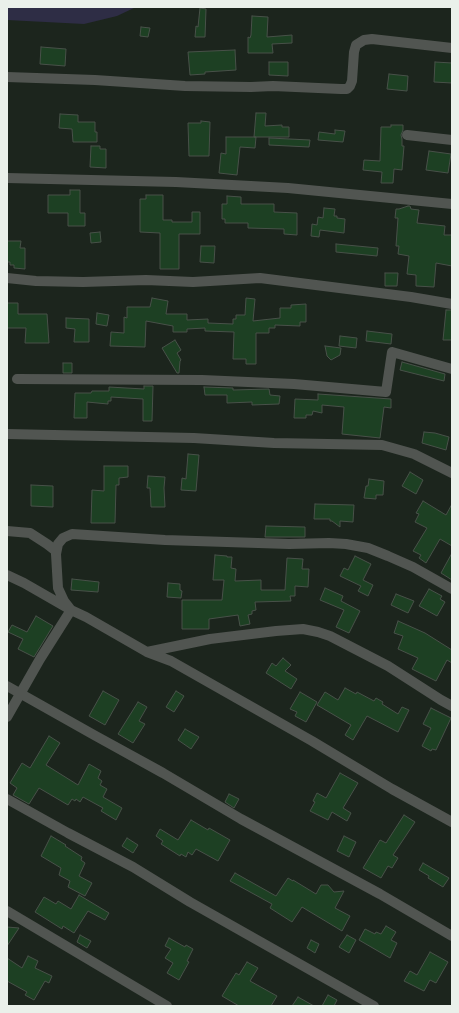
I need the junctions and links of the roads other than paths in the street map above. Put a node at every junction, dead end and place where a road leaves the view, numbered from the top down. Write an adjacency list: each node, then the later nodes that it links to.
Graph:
1 (452, 48): 2 (street)
2 (7, 77)
3 (408, 135): 4 (street)
4 (452, 140)
5 (7, 178): 6 (street)
6 (452, 204)
7 (7, 278): 8 (street)
8 (452, 304)
9 (452, 369): 10 (street)
10 (17, 379)
11 (7, 434): 12 (street)
12 (452, 473)
13 (7, 531): 14 (street)
14 (56, 554): 16 (street); 17 (street)
15 (7, 575): 18 (street)
16 (58, 588): 18 (street); 19 (street)
17 (452, 589)
18 (44, 595): 19 (street)
19 (71, 610): 20 (street); 22 (street)
20 (147, 652): 23 (street); 26 (street)
21 (7, 686): 22 (street)
22 (20, 693): 24 (street); 28 (street)
23 (452, 706)
24 (7, 717)
25 (7, 799): 30 (street)
26 (452, 822)
27 (7, 911): 29 (street)
28 (452, 936)
29 (167, 1006)
30 (374, 1006)

